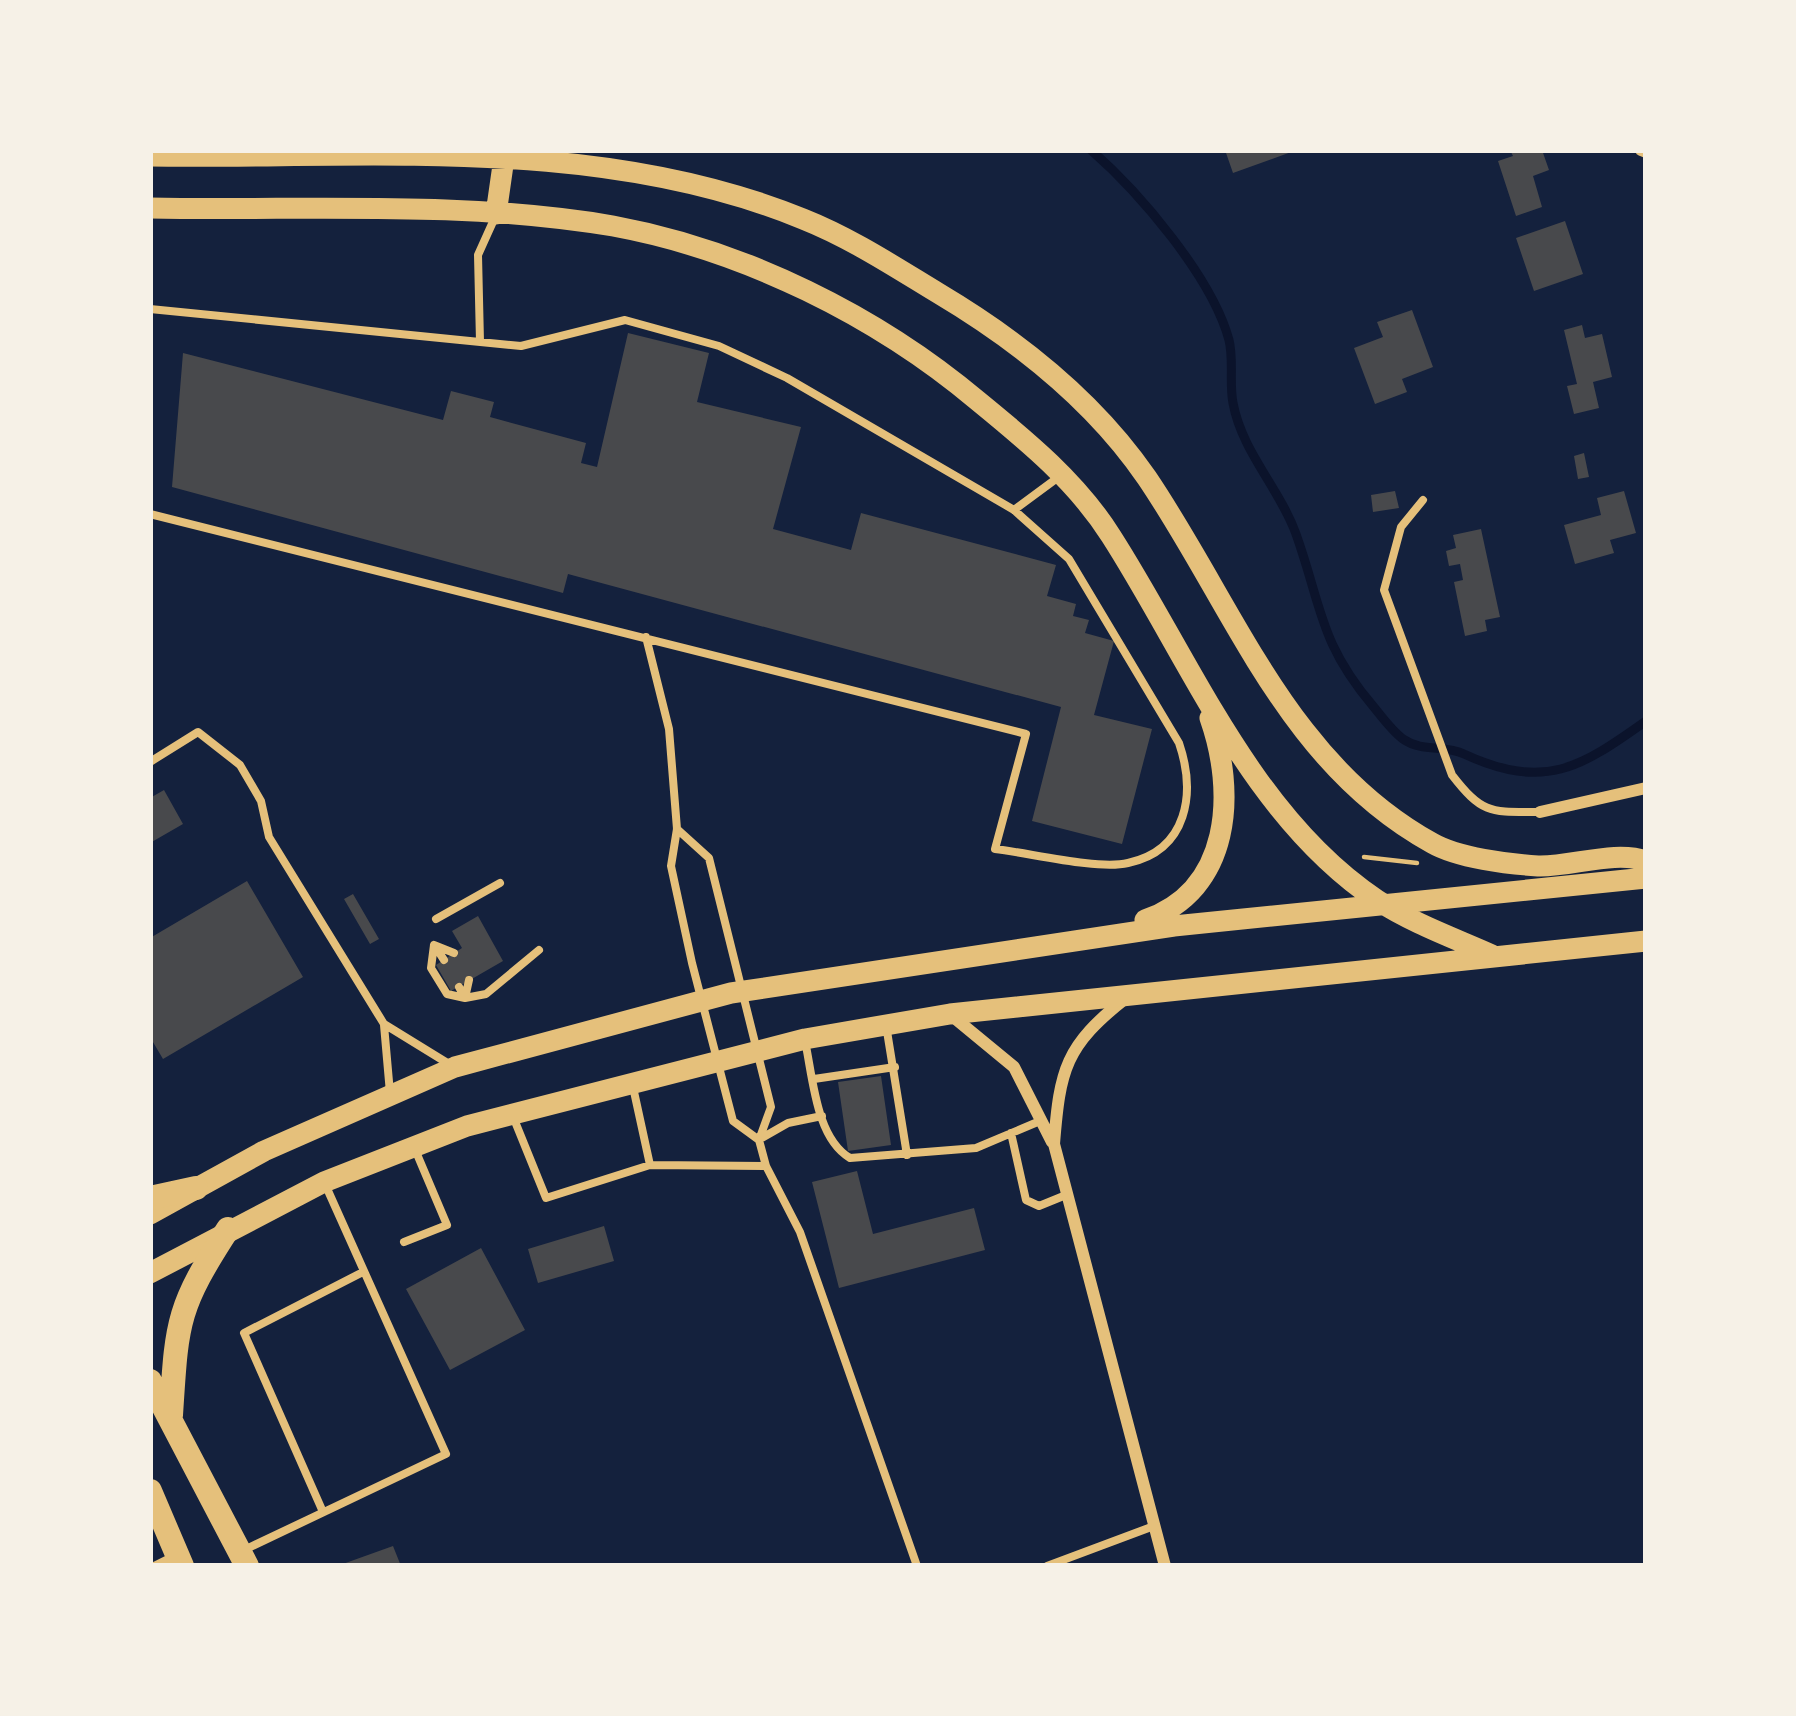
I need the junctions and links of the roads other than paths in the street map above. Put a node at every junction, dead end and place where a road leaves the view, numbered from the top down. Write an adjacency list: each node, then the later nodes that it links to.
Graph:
1 (504, 153): 2 (main road); 4 (main road); 17 (main road)
2 (150, 157)
3 (150, 208): 4 (main road)
4 (496, 214): 6 (lane); 7 (main road)
5 (150, 309): 6 (lane)
6 (480, 342): 9 (lane)
7 (1062, 475): 9 (lane); 12 (main road)
8 (1423, 500): 15 (lane)
9 (1014, 510): 11 (lane)
10 (150, 514): 11 (lane)
11 (646, 637): 16 (lane)
12 (1193, 673): 20 (main road); 22 (main road)
13 (150, 762): 36 (lane)
14 (1646, 788): 15 (street)
15 (1540, 812)
16 (677, 829): 31 (lane); 34 (lane)
17 (1646, 861)
18 (1646, 878): 20 (main road)
19 (500, 883): 21 (lane)
20 (1381, 903): 22 (main road); 27 (main road)
21 (436, 920)
22 (1093, 939): 31 (main road)
23 (1646, 941): 27 (main road)
24 (434, 945): 26 (lane); 28 (lane); 32 (lane)
25 (539, 950): 32 (lane)
26 (454, 953)
27 (1492, 955): 33 (main road)
28 (444, 960)
29 (470, 980): 32 (lane)
30 (459, 987): 32 (lane)
31 (739, 992): 34 (main road); 39 (lane)
32 (465, 998)
33 (1127, 998): 35 (main road); 51 (street)
34 (701, 1000): 40 (lane); 41 (main road)
35 (950, 1014): 37 (main road); 48 (street)
36 (384, 1024): 41 (lane); 45 (lane)
37 (886, 1024): 38 (main road); 42 (lane)
38 (805, 1040): 39 (main road); 43 (lane)
39 (756, 1053): 40 (main road); 50 (lane)
40 (718, 1062): 44 (main road); 50 (lane)
41 (454, 1067): 45 (main road)
42 (895, 1067): 43 (lane); 53 (lane)
43 (814, 1079): 47 (lane)
44 (632, 1083): 46 (main road); 54 (lane)
45 (391, 1093): 57 (main road)
46 (511, 1112): 52 (main road); 54 (lane)
47 (822, 1116): 50 (lane); 53 (lane)
48 (1040, 1121): 49 (lane); 51 (street)
49 (1010, 1133): 53 (lane); 58 (lane)
50 (759, 1140): 55 (lane)
51 (1054, 1144): 58 (street)
52 (413, 1146): 56 (main road); 62 (lane)
53 (907, 1154)
54 (650, 1165): 55 (lane)
55 (766, 1166): 72 (lane)
56 (324, 1183): 61 (main road); 63 (lane)
57 (196, 1188): 59 (main road); 60 (main road)
58 (1066, 1196): 69 (street)
59 (150, 1198)
60 (150, 1214)
61 (228, 1229): 64 (main road); 66 (main road)
62 (404, 1242)
63 (362, 1272): 68 (lane); 68 (lane)
64 (150, 1274)
65 (150, 1381): 66 (main road)
66 (170, 1418): 70 (main road)
67 (150, 1491): 71 (main road)
68 (323, 1511): 70 (lane)
69 (1155, 1526): 73 (lane); 74 (street)
70 (244, 1559)
71 (170, 1562)
72 (917, 1566)
73 (1047, 1566)
74 (1166, 1566)

